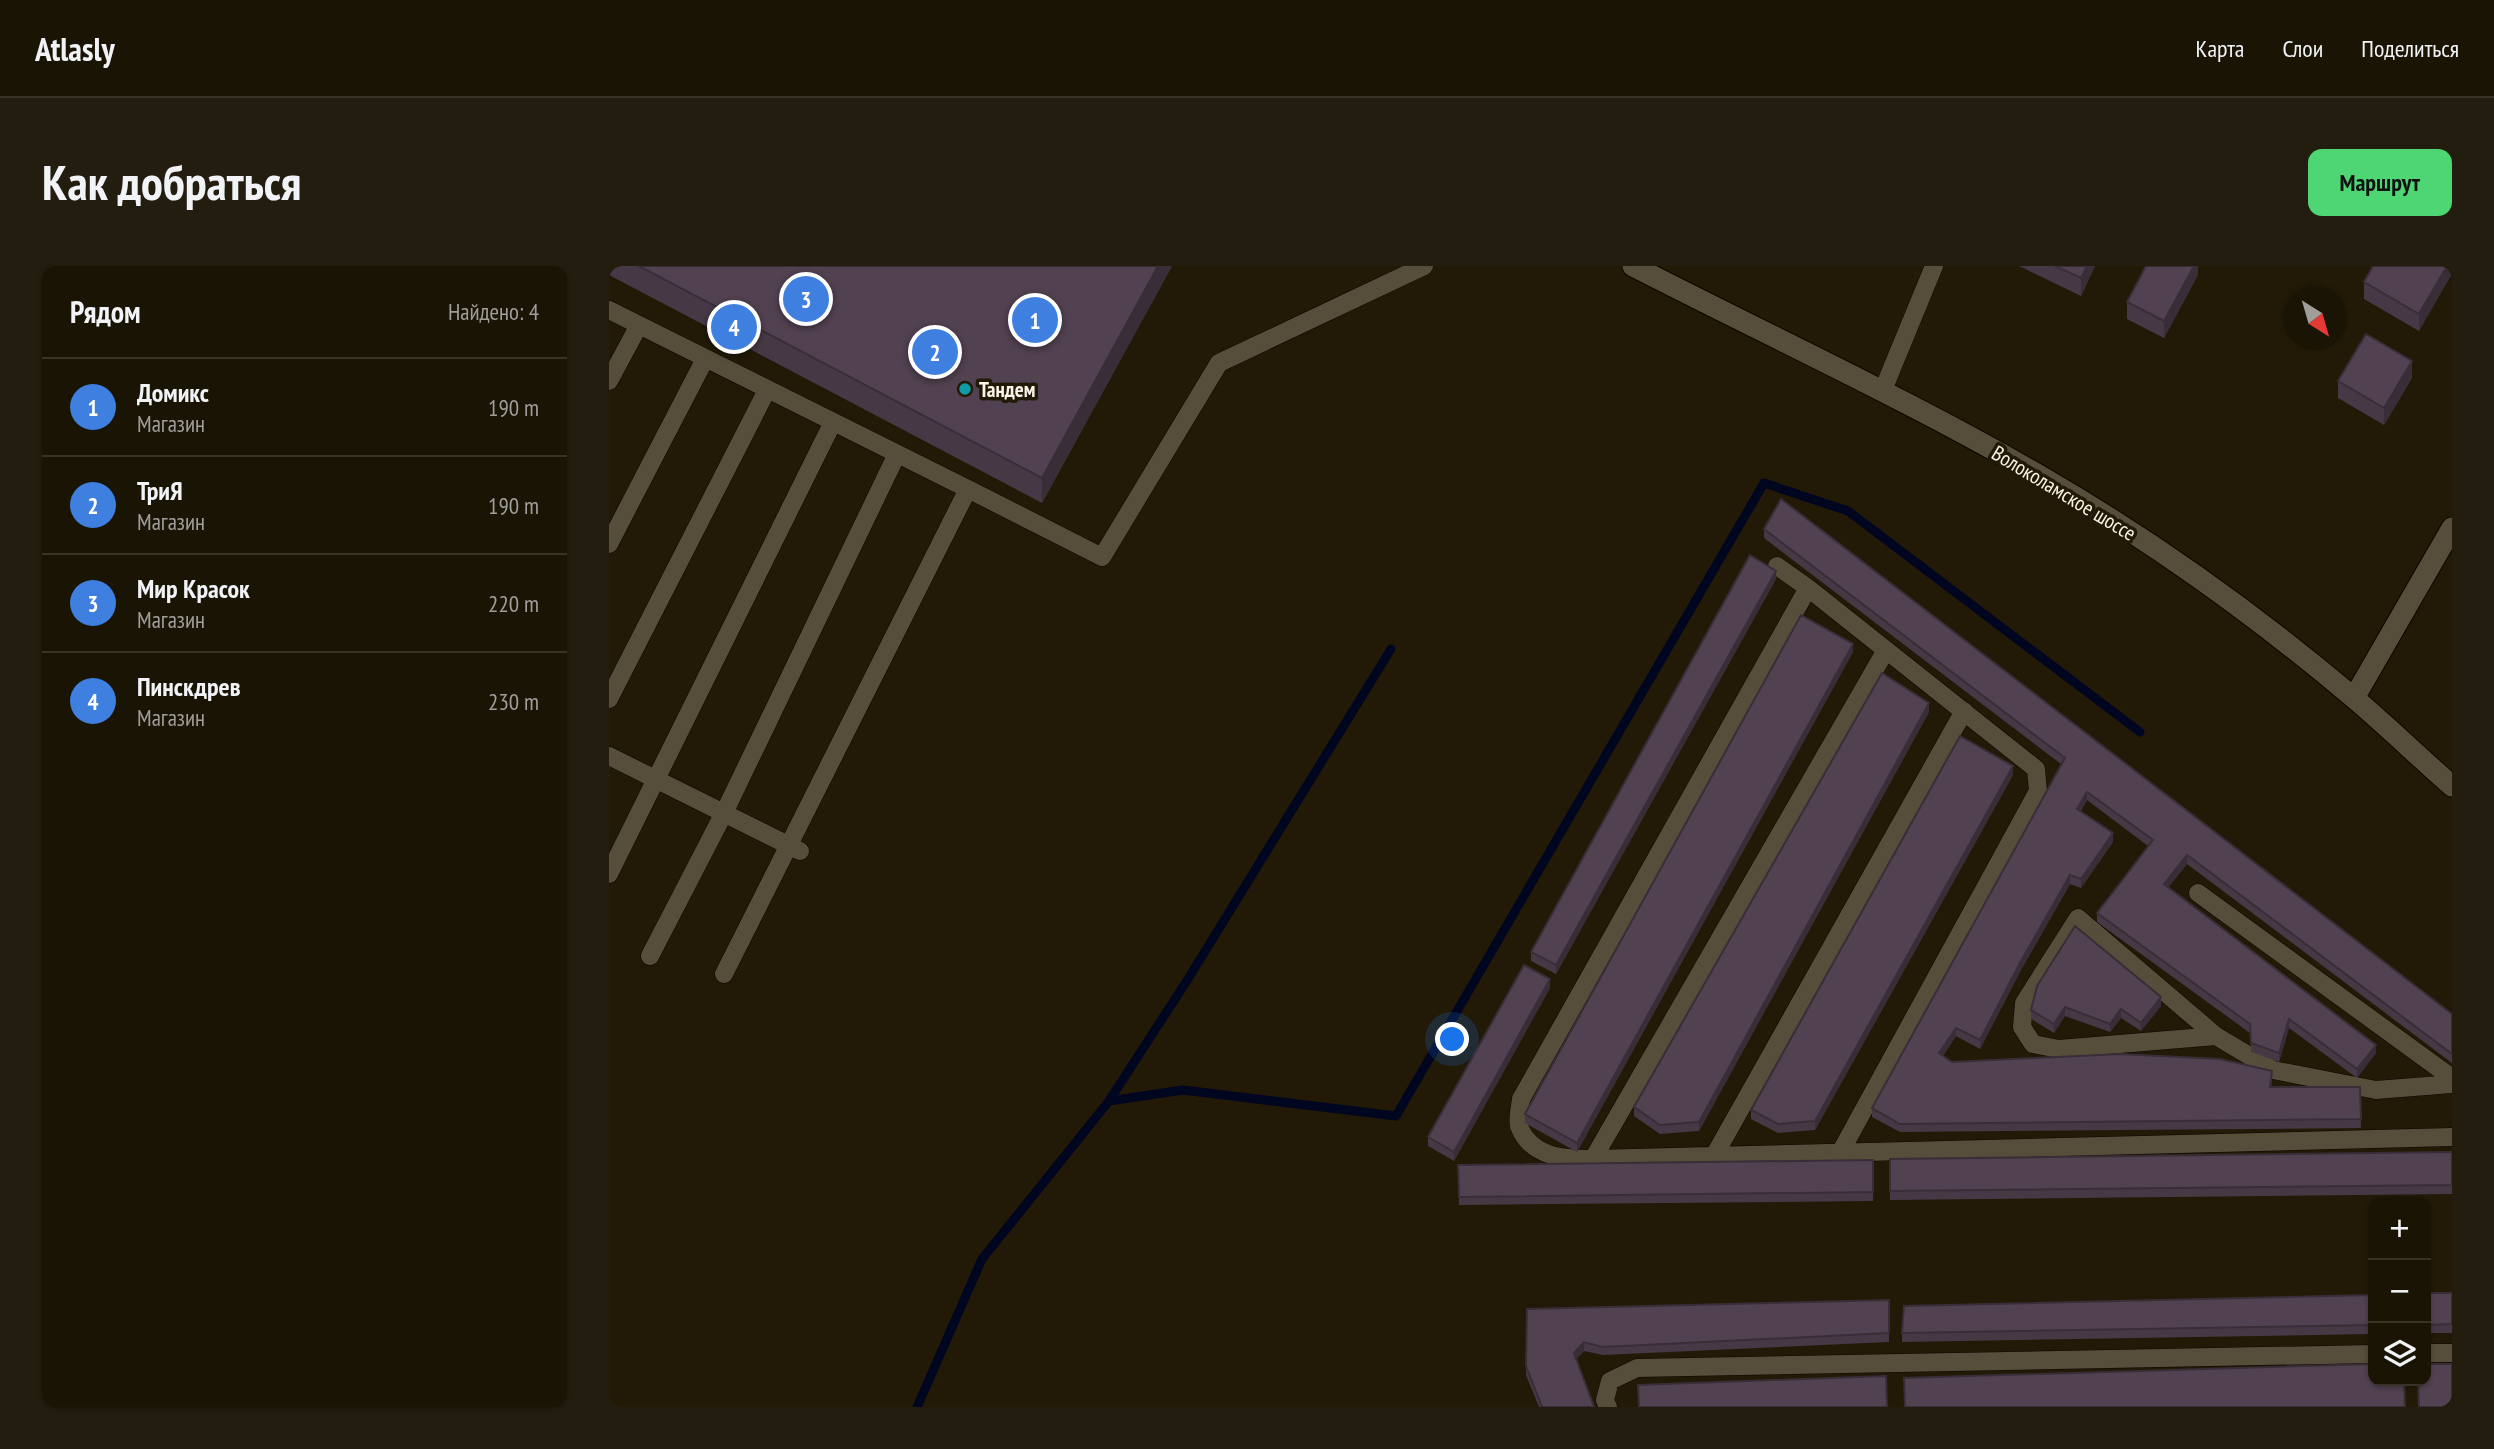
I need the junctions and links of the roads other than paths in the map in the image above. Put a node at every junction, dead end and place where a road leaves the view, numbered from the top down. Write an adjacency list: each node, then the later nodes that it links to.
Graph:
1 (1423, 266): 12 (lane)
2 (1633, 266): 9 (main road, Волоколамское шоссе)
3 (1934, 266): 9 (lane)
4 (609, 310): 5 (lane)
5 (639, 325): 6 (lane); 7 (lane)
6 (705, 359): 8 (lane); 14 (lane)
7 (609, 381)
8 (767, 390): 10 (lane); 19 (lane)
9 (1882, 390): 18 (main road, Волоколамское шоссе)
10 (833, 422): 11 (lane); 22 (lane)
11 (897, 454): 12 (lane); 24 (lane)
12 (968, 489): 25 (lane)
13 (2452, 528): 18 (main road)
14 (609, 544)
15 (1777, 566): 16 (lane)
16 (1808, 588): 17 (lane); 36 (lane)
17 (1886, 650): 20 (lane); 36 (lane)
18 (2354, 698): 23 (main road, Волоколамское шоссе)
19 (609, 699)
20 (1964, 711): 34 (lane); 35 (lane)
21 (609, 756): 22 (lane)
22 (655, 779): 24 (lane); 26 (lane)
23 (2452, 786)
24 (724, 813): 25 (lane); 28 (lane)
25 (795, 848): 29 (lane)
26 (609, 874)
27 (2197, 893): 31 (lane)
28 (650, 956)
29 (724, 975)
30 (2216, 1036): 30 (lane); 32 (lane)
31 (2452, 1078)
32 (2452, 1084)
33 (2452, 1137): 34 (lane)
34 (1840, 1153): 35 (lane)
35 (1714, 1156): 36 (lane)
36 (1593, 1159)
37 (2431, 1353): 38 (lane)
38 (2452, 1353)
39 (2368, 1354): 40 (lane)
40 (1608, 1407)

